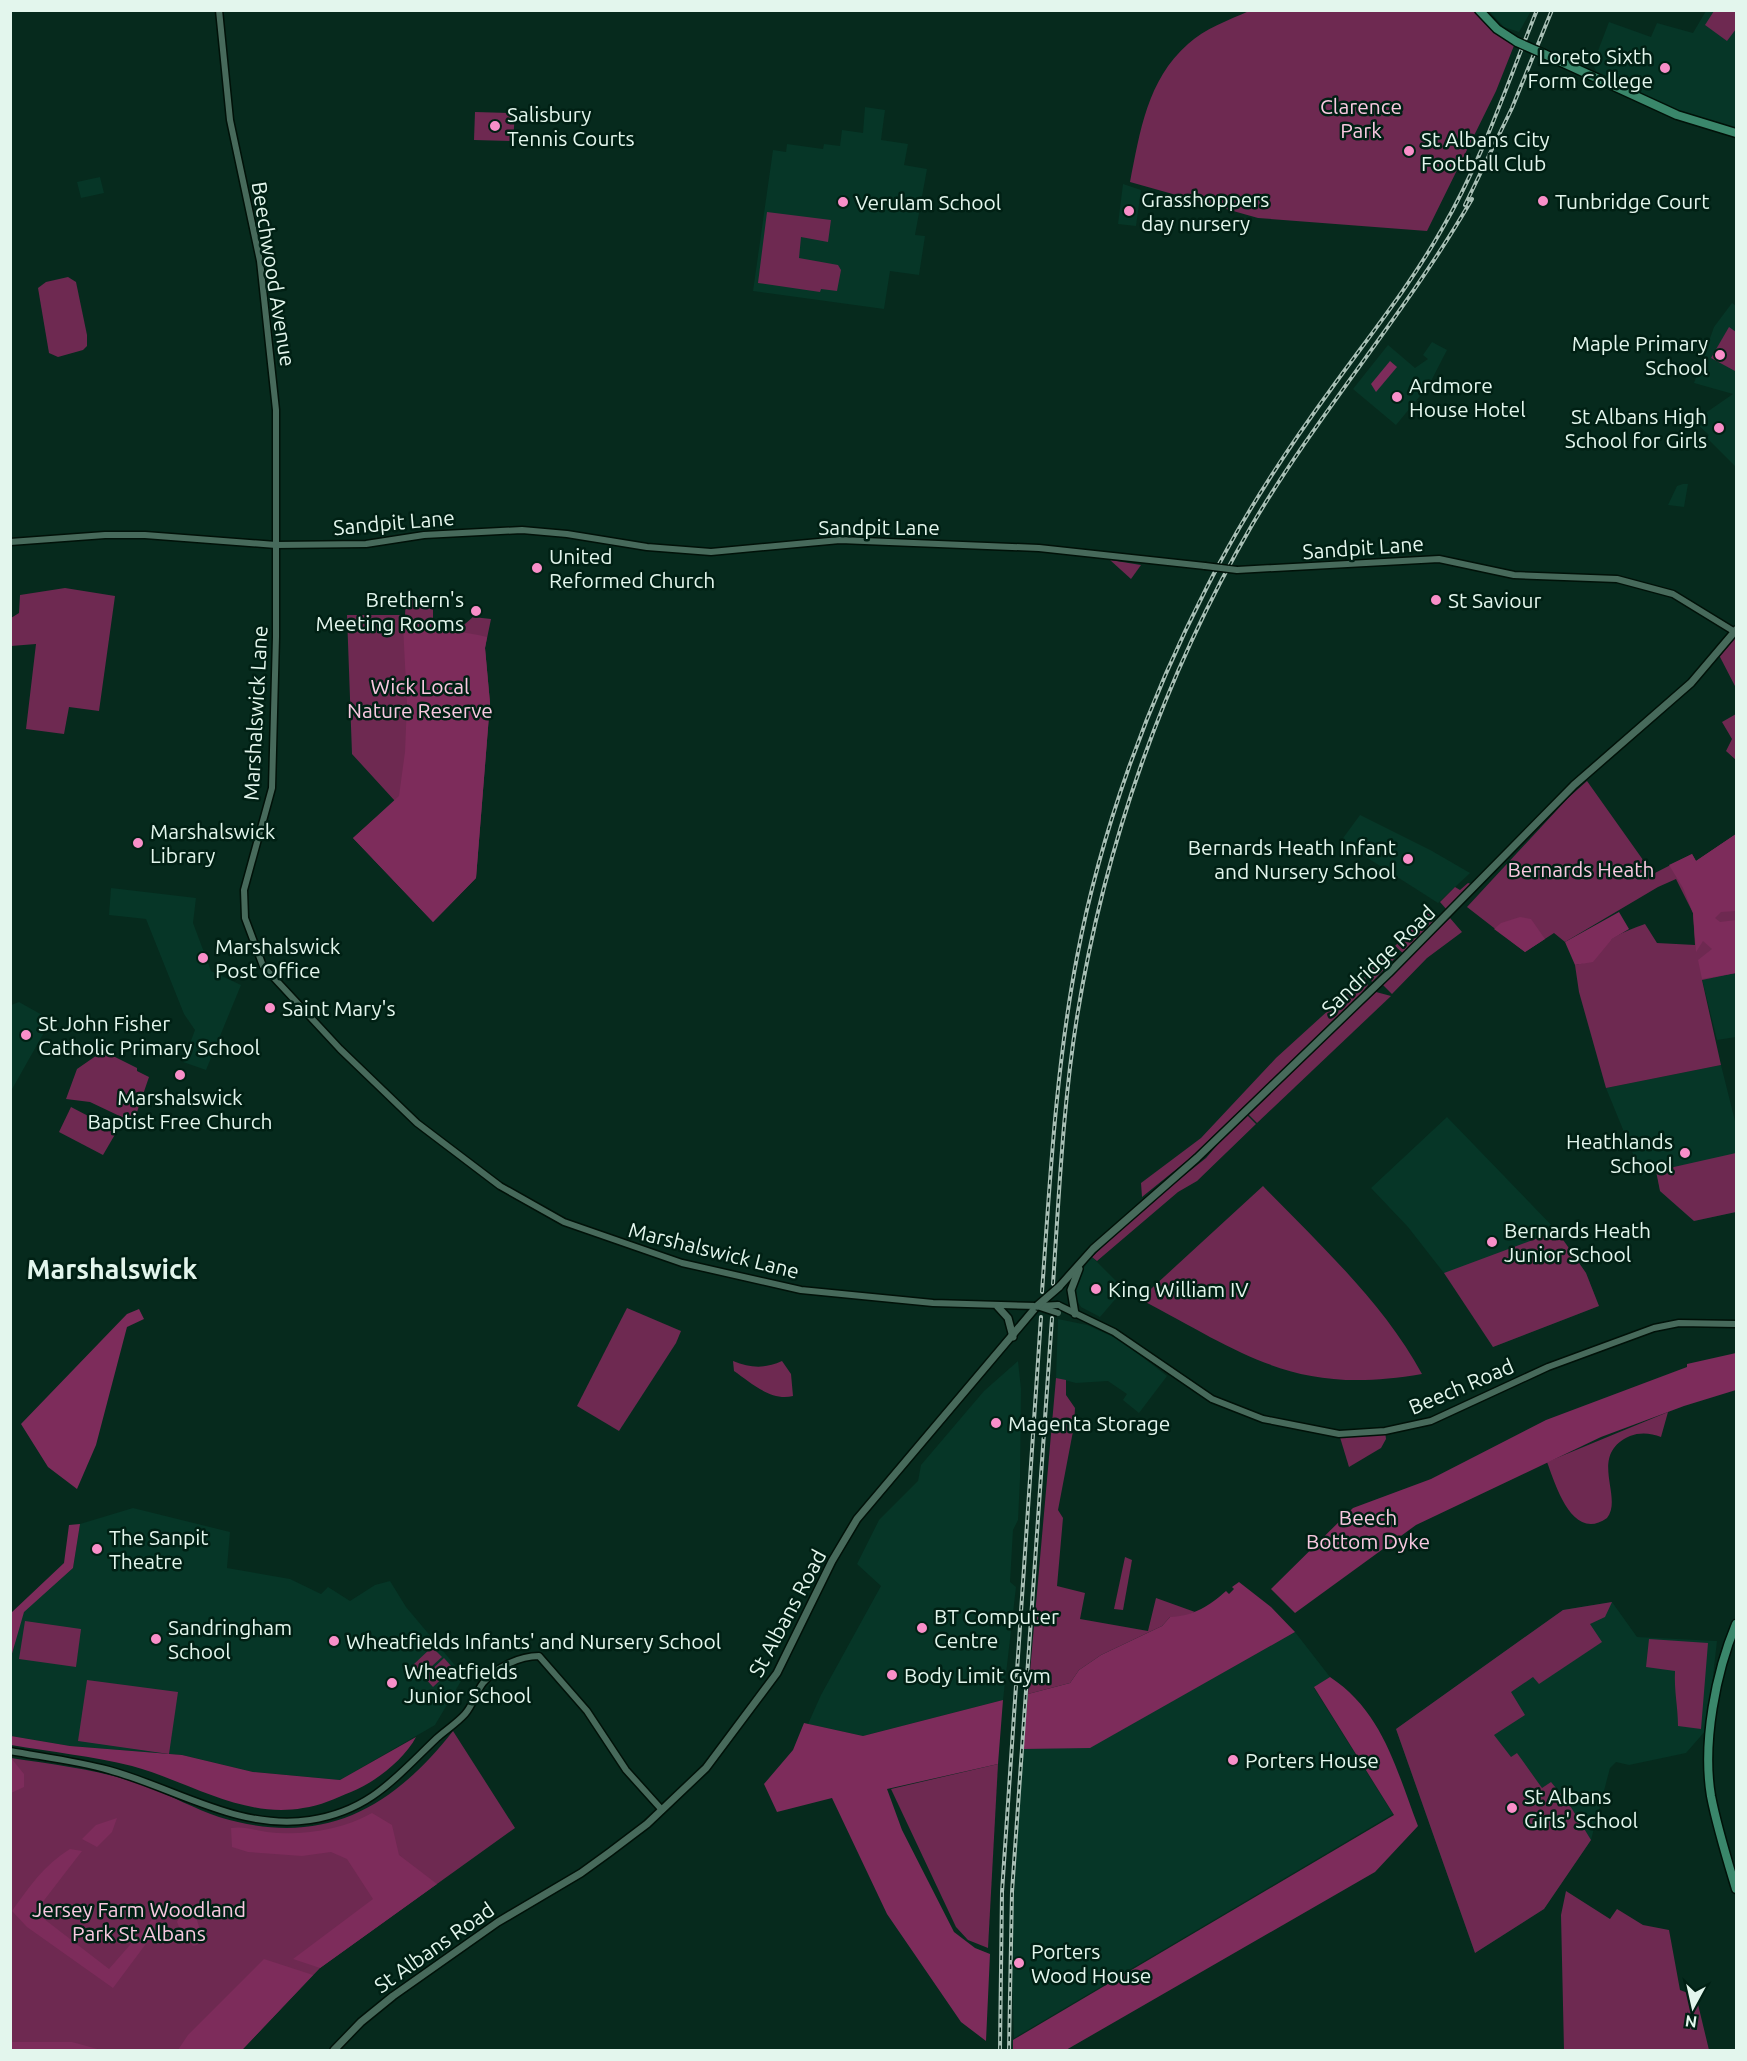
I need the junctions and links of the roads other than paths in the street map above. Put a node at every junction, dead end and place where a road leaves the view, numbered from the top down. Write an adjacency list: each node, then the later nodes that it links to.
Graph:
1 (219, 10): 5 (street, Beechwood Avenue)
2 (1479, 10): 3 (main road, bridge)
3 (1737, 133)
4 (10, 542): 5 (street, Sandpit Lane)
5 (276, 545): 6 (street, Sandpit Lane, bridge); 8 (street, Marshalswick Lane)
6 (1736, 631): 7 (main road, Sandridge Road)
7 (1081, 1264): 9 (main road, Sandridge Road, bridge); 10 (main road)
8 (998, 1306): 9 (street, Marshalswick Lane); 12 (main road)
9 (1034, 1308): 10 (street, Beech Road, bridge); 10 (street, Beech Road, bridge); 12 (main road, St Albans Road)
10 (1075, 1314): 11 (street, Beech Road)
11 (1737, 1324)
12 (1013, 1337): 15 (main road, St Albans Road)
13 (1737, 1623): 16 (main road)
14 (10, 1751): 15 (street)
15 (662, 1810): 17 (main road, St Albans Road)
16 (1737, 1889)
17 (334, 2050)

